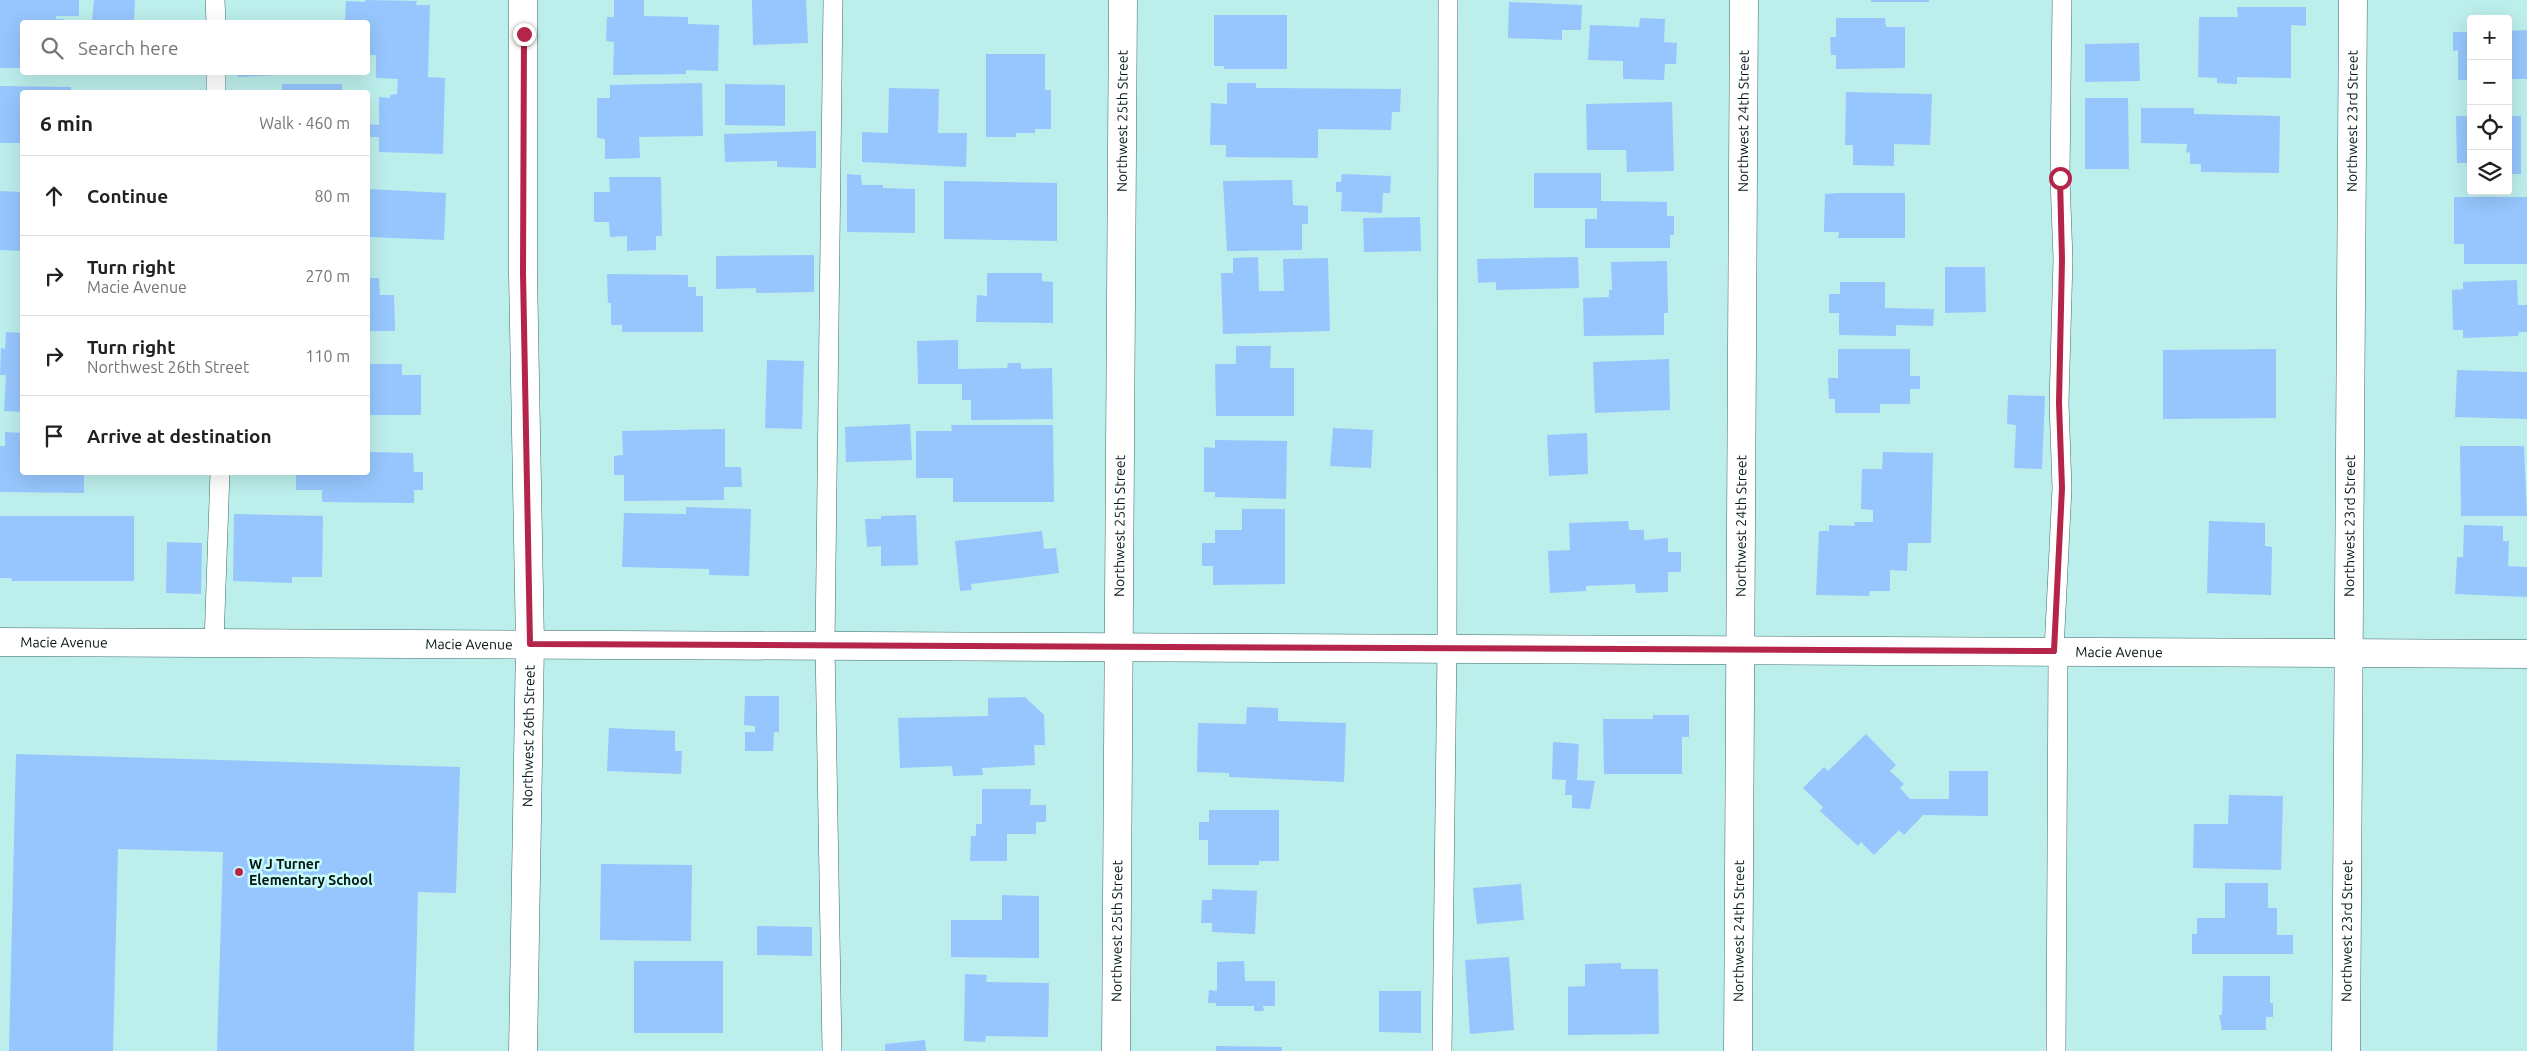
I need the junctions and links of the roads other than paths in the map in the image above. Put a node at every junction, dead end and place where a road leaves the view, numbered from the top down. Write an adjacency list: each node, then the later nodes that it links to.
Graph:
1 (216, 0): 9 (lane)
2 (523, 0): 15 (street, Northwest 26th Street)
3 (833, 0): 16 (lane)
4 (1123, 0): 17 (street, Northwest 25th Street)
5 (1448, 0): 18 (lane)
6 (1744, 0): 19 (street, Northwest 24th Street)
7 (2062, 0): 20 (lane)
8 (2353, 0): 21 (street, Northwest 23rd Street)
9 (216, 20)
10 (216, 75): 11 (lane)
11 (216, 90)
12 (220, 475): 14 (lane)
13 (0, 642): 14 (street, Macie Avenue)
14 (214, 643): 15 (street, Macie Avenue)
15 (530, 644): 16 (street, Macie Avenue); 23 (street, Northwest 26th Street)
16 (825, 645): 17 (street, Macie Avenue); 24 (lane)
17 (1118, 647): 18 (street, Macie Avenue); 25 (street, Northwest 25th Street)
18 (1447, 648): 19 (street, Macie Avenue); 26 (lane)
19 (1741, 650): 20 (street, Macie Avenue); 27 (street, Northwest 24th Street)
20 (2056, 652): 21 (street, Macie Avenue); 28 (lane)
21 (2349, 653): 22 (street, Macie Avenue); 29 (street, Northwest 23rd Street)
22 (2527, 654)
23 (523, 1051)
24 (832, 1051)
25 (1116, 1051)
26 (1442, 1051)
27 (1738, 1051)
28 (2056, 1051)
29 (2346, 1051)

